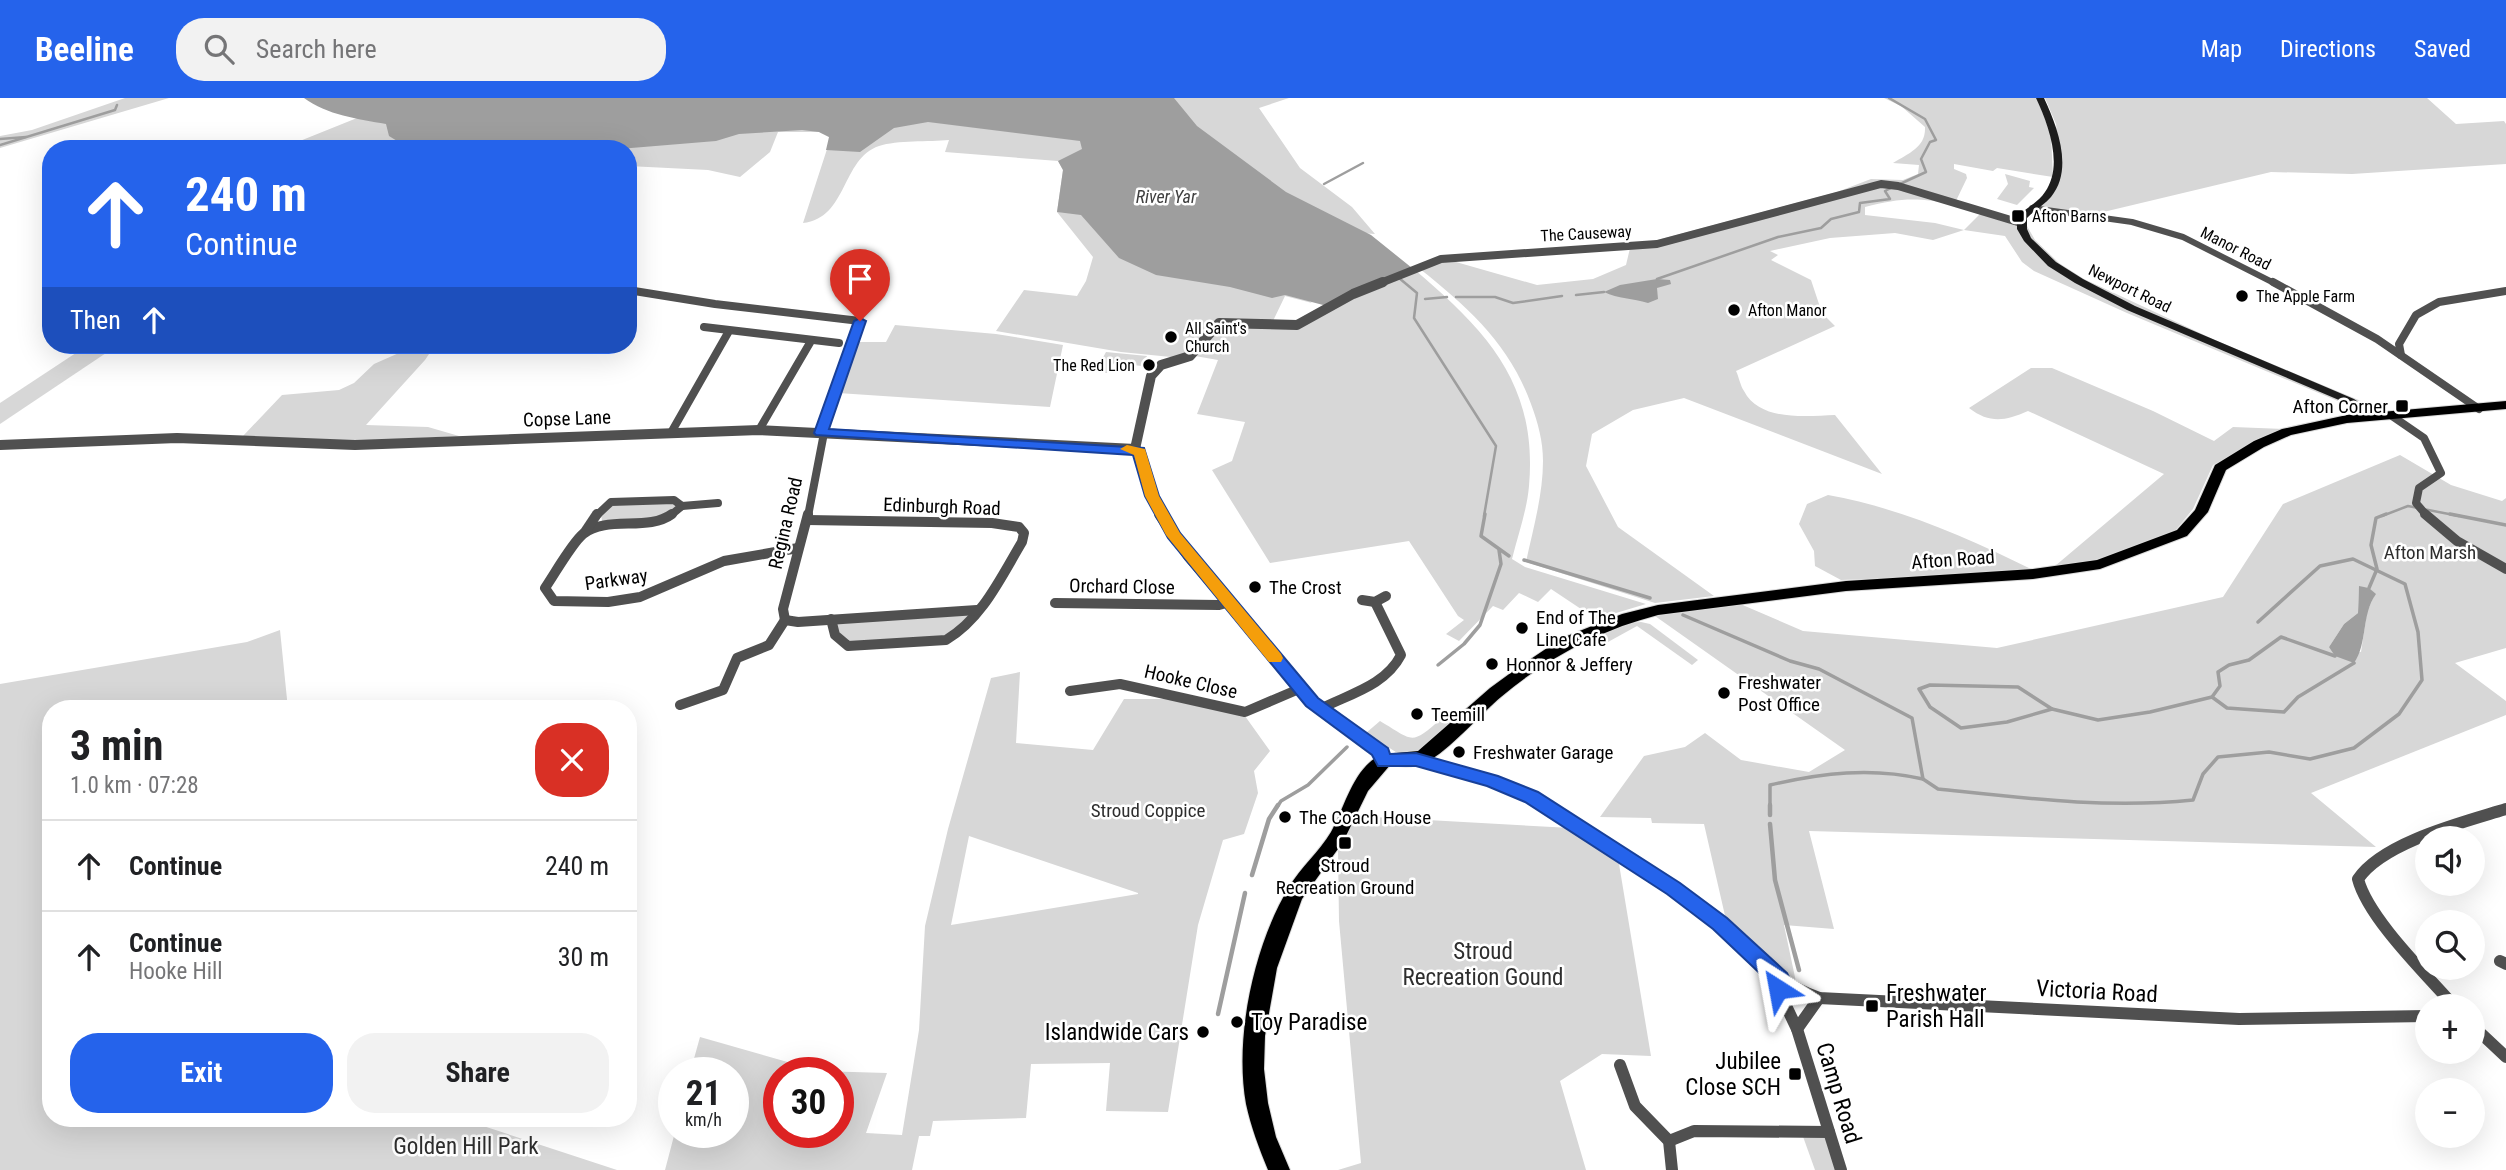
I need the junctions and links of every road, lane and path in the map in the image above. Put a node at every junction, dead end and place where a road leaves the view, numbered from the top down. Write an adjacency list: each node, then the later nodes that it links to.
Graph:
1 (2040, 98): 2 (main road)
2 (2032, 208): 3 (main road); 8 (street, Manor Road)
3 (2021, 223): 16 (main road, Newport Road); 21 (street, The Causeway)
4 (637, 291): 19 (street, Regina Road)
5 (2506, 291): 11 (street)
6 (704, 327): 7 (street)
7 (729, 331): 9 (street); 18 (street)
8 (2376, 339): 11 (street); 12 (street, Manor Road)
9 (811, 341): 10 (street); 17 (street)
10 (839, 343)
11 (2399, 344): 12 (street)
12 (2400, 355): 14 (street, Manor Road)
13 (2506, 405): 14 (main road, Afton Road)
14 (2479, 409): 15 (main road, Afton Road)
15 (2392, 416): 16 (main road, Afton Road); 27 (street)
16 (2373, 417): 31 (main road, Afton Road)
17 (759, 430): 18 (street, Copse Lane); 19 (street, Copse Lane)
18 (672, 431): 20 (street, Copse Lane)
19 (822, 433): 21 (street, Copse Lane); 24 (street, Regina Road)
20 (0, 445)
21 (1135, 449): 33 (street)
22 (718, 503): 23 (street, Parkway)
23 (682, 506): 25 (street, Parkway); 25 (street, Parkway)
24 (807, 520): 26 (street, Regina Road); 34 (street, Edinburgh Road)
25 (583, 534): 26 (street, Parkway)
26 (799, 548): 36 (street, Regina Road)
27 (2506, 569)
28 (1386, 596): 30 (street)
29 (1362, 600): 30 (street)
30 (1375, 602): 42 (street)
31 (1721, 602): 44 (main road, Afton Road)
32 (1055, 603): 33 (street, Orchard Close)
33 (1230, 603): 37 (street)
34 (977, 610): 35 (street); 35 (street, Edinburgh Road)
35 (831, 619): 36 (street)
36 (785, 620): 38 (street)
37 (1299, 689): 39 (street, Hooke Close); 42 (street)
38 (723, 690): 40 (street); 41 (street)
39 (1070, 691)
40 (735, 693)
41 (680, 705)
42 (1320, 709): 43 (street)
43 (1387, 758): 44 (main road); 56 (main road)
44 (1416, 759): 46 (street)
45 (2506, 809): 47 (street)
46 (1775, 976): 48 (street, Victoria Road); 50 (street, Camp Road)
47 (2444, 994)
48 (1819, 998): 49 (street, Victoria Road); 50 (street, Camp Road)
49 (2415, 1016)
50 (1797, 1029): 54 (street, Camp Road)
51 (2485, 1037): 52 (street)
52 (2506, 1057)
53 (1620, 1065): 55 (street)
54 (1829, 1132): 55 (street); 58 (street, Camp Road)
55 (1669, 1141): 57 (street)
56 (1279, 1170)
57 (1672, 1170)
58 (1841, 1170)

